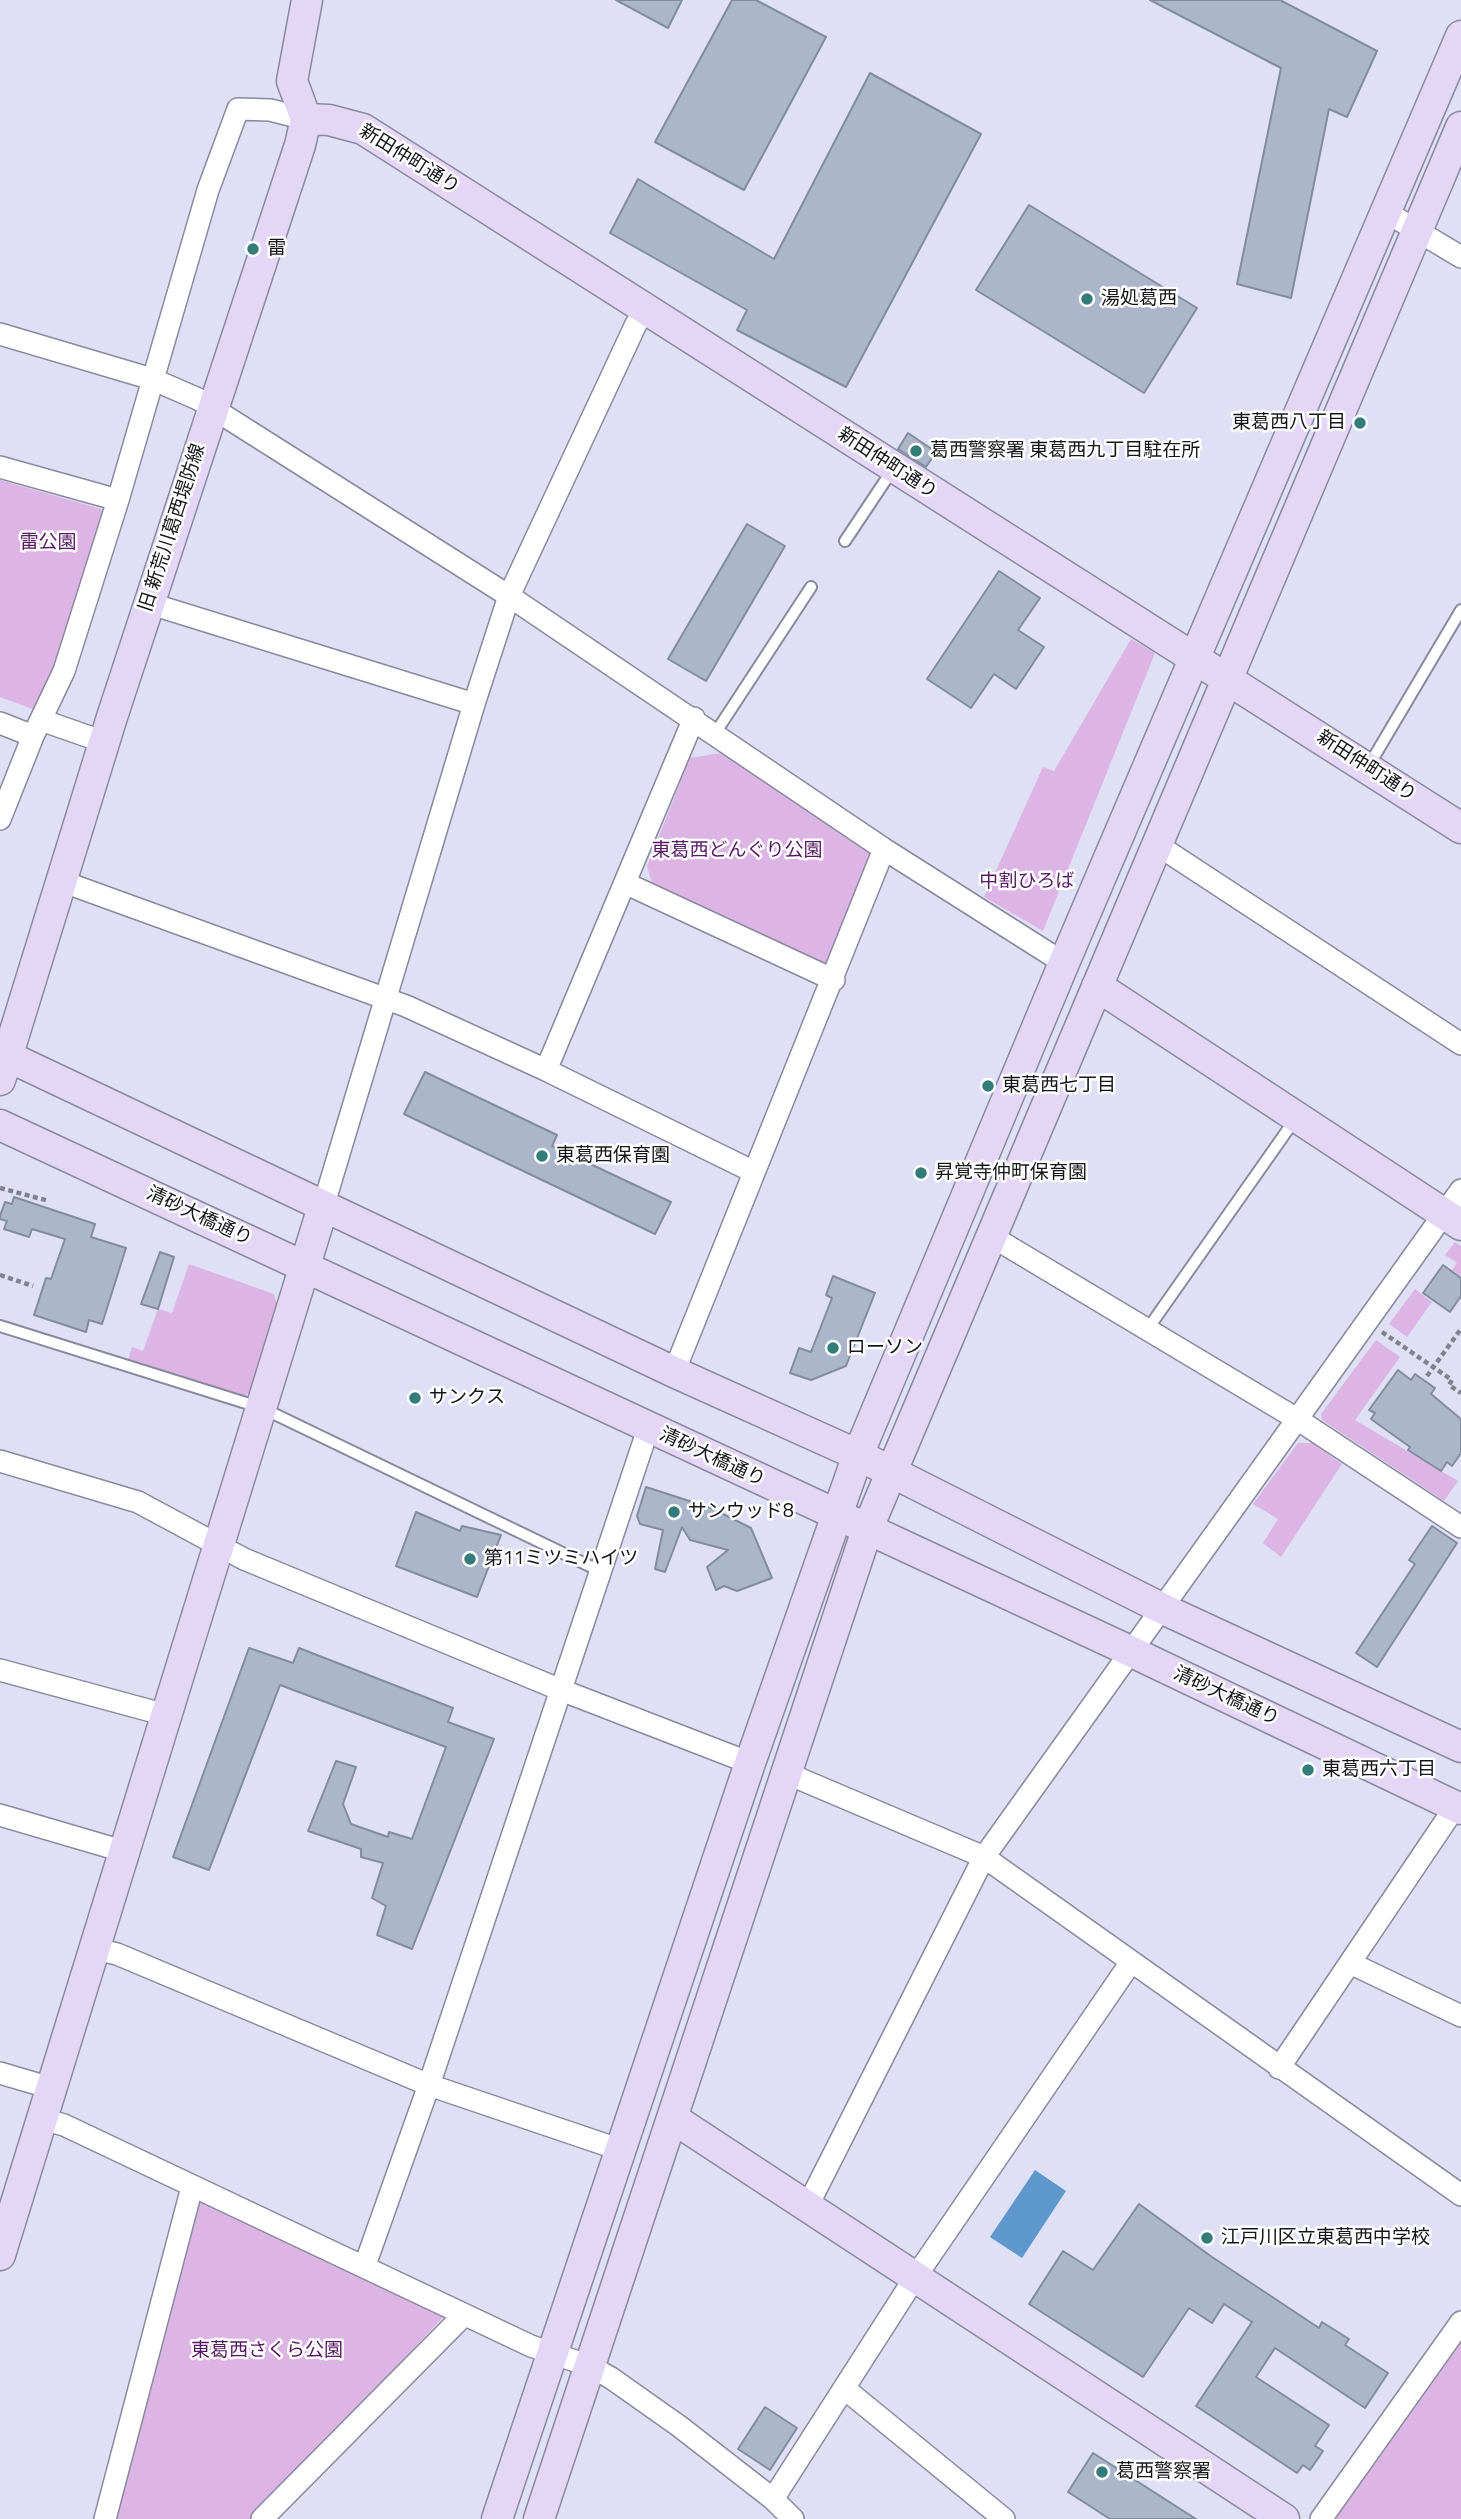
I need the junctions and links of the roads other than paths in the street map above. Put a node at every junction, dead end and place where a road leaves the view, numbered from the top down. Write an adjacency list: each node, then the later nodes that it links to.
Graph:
1 (307, 0): 3 (street)
2 (1461, 36): 5 (street)
3 (306, 119): 8 (street, 新田仲町通り); 10 (street); 11 (street, 旧 新荒川葛西堤防線)
4 (1461, 127): 6 (street)
5 (1386, 212): 6 (street); 20 (street)
6 (1417, 230): 7 (street); 21 (street)
7 (1461, 257)
8 (645, 311): 13 (street, 新田仲町通り); 17 (street)
9 (0, 334): 10 (street)
10 (152, 379): 11 (street); 14 (street)
11 (212, 408): 17 (street); 18 (street, 旧 新荒川葛西堤防線)
12 (0, 467): 14 (street)
13 (893, 469): 15 (lane); 20 (street, 新田仲町通り)
14 (118, 500): 25 (street)
15 (845, 541)
16 (811, 587): 26 (lane)
17 (509, 596): 22 (street); 23 (street)
18 (148, 603): 22 (street); 27 (street, 旧 新荒川葛西堤防線)
19 (1461, 610): 28 (lane)
20 (1195, 657): 21 (street, 新田仲町通り); 35 (street)
21 (1228, 678): 28 (street, 新田仲町通り); 31 (street)
22 (474, 704): 38 (street)
23 (694, 718): 26 (street); 34 (street)
24 (0, 723): 25 (street)
25 (37, 728): 27 (street); 29 (street)
26 (716, 732): 32 (street)
27 (104, 742): 33 (street, 旧 新荒川葛西堤防線)
28 (1368, 768): 30 (street, 新田仲町通り)
29 (0, 819)
30 (1460, 826)
31 (1156, 844): 37 (street); 39 (street)
32 (884, 849): 35 (street); 36 (street)
33 (61, 881): 38 (street); 40 (street, 旧 新荒川葛西堤防線)
34 (625, 883): 36 (street); 41 (street)
35 (1064, 963): 56 (street)
36 (834, 980): 44 (street)
37 (1097, 986): 42 (street); 48 (street)
38 (386, 998): 41 (street); 46 (street)
39 (1461, 1044)
40 (4, 1068): 46 (street)
41 (546, 1070): 44 (street)
42 (1297, 1116): 47 (street); 51 (lane)
43 (0, 1125): 49 (street, 清砂大橋通り)
44 (754, 1172): 52 (street)
45 (1461, 1190): 47 (street)
46 (323, 1207): 49 (street); 52 (street)
47 (1452, 1219): 54 (street)
48 (991, 1236): 51 (street); 58 (street)
49 (304, 1265): 53 (street); 55 (street, 清砂大橋通り)
50 (0, 1326): 53 (lane)
51 (1147, 1330): 54 (street)
52 (674, 1372): 56 (street)
53 (262, 1408): 62 (street); 63 (lane)
54 (1297, 1419): 60 (street); 64 (street)
55 (648, 1429): 59 (street, 清砂大橋通り); 63 (street)
56 (858, 1455): 58 (street); 59 (street)
57 (0, 1461): 62 (street)
58 (891, 1471): 61 (street); 64 (street)
59 (834, 1515): 61 (street, 清砂大橋通り); 70 (street)
60 (1461, 1527)
61 (867, 1530): 65 (street, 清砂大橋通り); 71 (street)
62 (220, 1544): 67 (street); 68 (street)
63 (600, 1571): 67 (street)
64 (1161, 1608): 65 (street); 69 (street)
65 (1130, 1651): 72 (street, 清砂大橋通り); 75 (street)
66 (0, 1670): 68 (street)
67 (561, 1690): 70 (street); 82 (street)
68 (166, 1716): 74 (street)
69 (1461, 1747)
70 (750, 1763): 86 (street)
71 (786, 1773): 75 (street); 85 (street)
72 (1458, 1808): 78 (street)
73 (0, 1815): 74 (street)
74 (126, 1852): 76 (street)
75 (984, 1857): 77 (street); 89 (street)
76 (95, 1949): 82 (street); 83 (street)
77 (1131, 1962): 80 (street); 92 (street)
78 (1350, 1963): 79 (street); 80 (street)
79 (1461, 2016)
80 (1279, 2068): 88 (street)
81 (0, 2073): 83 (street)
82 (429, 2085): 86 (street); 91 (street)
83 (51, 2088): 84 (street)
84 (42, 2119): 87 (street); 90 (street)
85 (674, 2119): 89 (street); 96 (street)
86 (621, 2150): 95 (street)
87 (192, 2187): 91 (street); 99 (street)
88 (1461, 2195)
89 (807, 2207): 92 (street)
90 (0, 2255)
91 (365, 2265): 93 (street)
92 (914, 2279): 97 (street); 105 (street)
93 (464, 2315): 95 (street); 100 (street)
94 (1461, 2322): 106 (street)
95 (553, 2355): 96 (street); 101 (street)
96 (590, 2366): 98 (street); 102 (street)
97 (845, 2389): 98 (street); 104 (street)
98 (772, 2498): 103 (street)
99 (105, 2519)
100 (262, 2519)
101 (497, 2519)
102 (539, 2519)
103 (793, 2519)
104 (1004, 2519)
105 (1284, 2519)
106 (1321, 2519)

